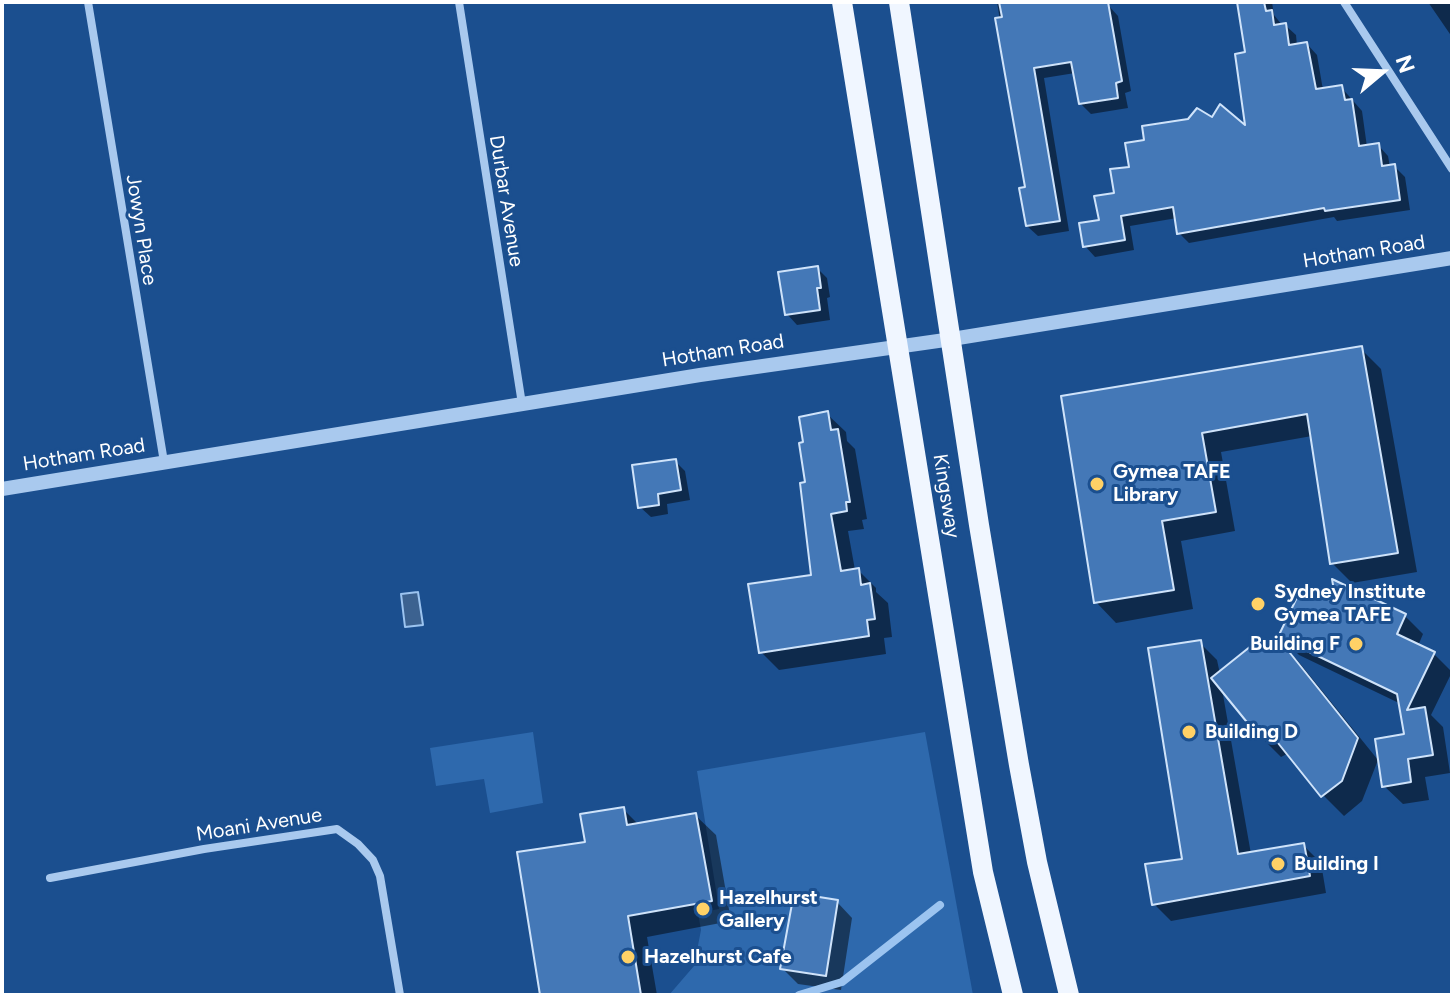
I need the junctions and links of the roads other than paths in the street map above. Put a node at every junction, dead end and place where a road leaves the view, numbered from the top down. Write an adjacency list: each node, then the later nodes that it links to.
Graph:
1 (88, 2): 11 (street, Jowyn Place)
2 (459, 2): 10 (street, Durbar Avenue)
3 (842, 2): 9 (main road, Kingsway)
4 (899, 2): 8 (main road, Kingsway)
5 (1344, 2): 6 (street)
6 (1452, 169)
7 (1452, 258): 8 (street, Hotham Road)
8 (952, 339): 9 (street, Hotham Road); 16 (main road, Kingsway)
9 (898, 345): 10 (street, Hotham Road); 15 (main road, Kingsway)
10 (522, 405): 11 (street, Hotham Road)
11 (164, 462): 12 (street, Hotham Road)
12 (2, 489)
13 (50, 878): 14 (street, Moani Avenue)
14 (400, 995)
15 (1013, 995)
16 (1069, 995)

